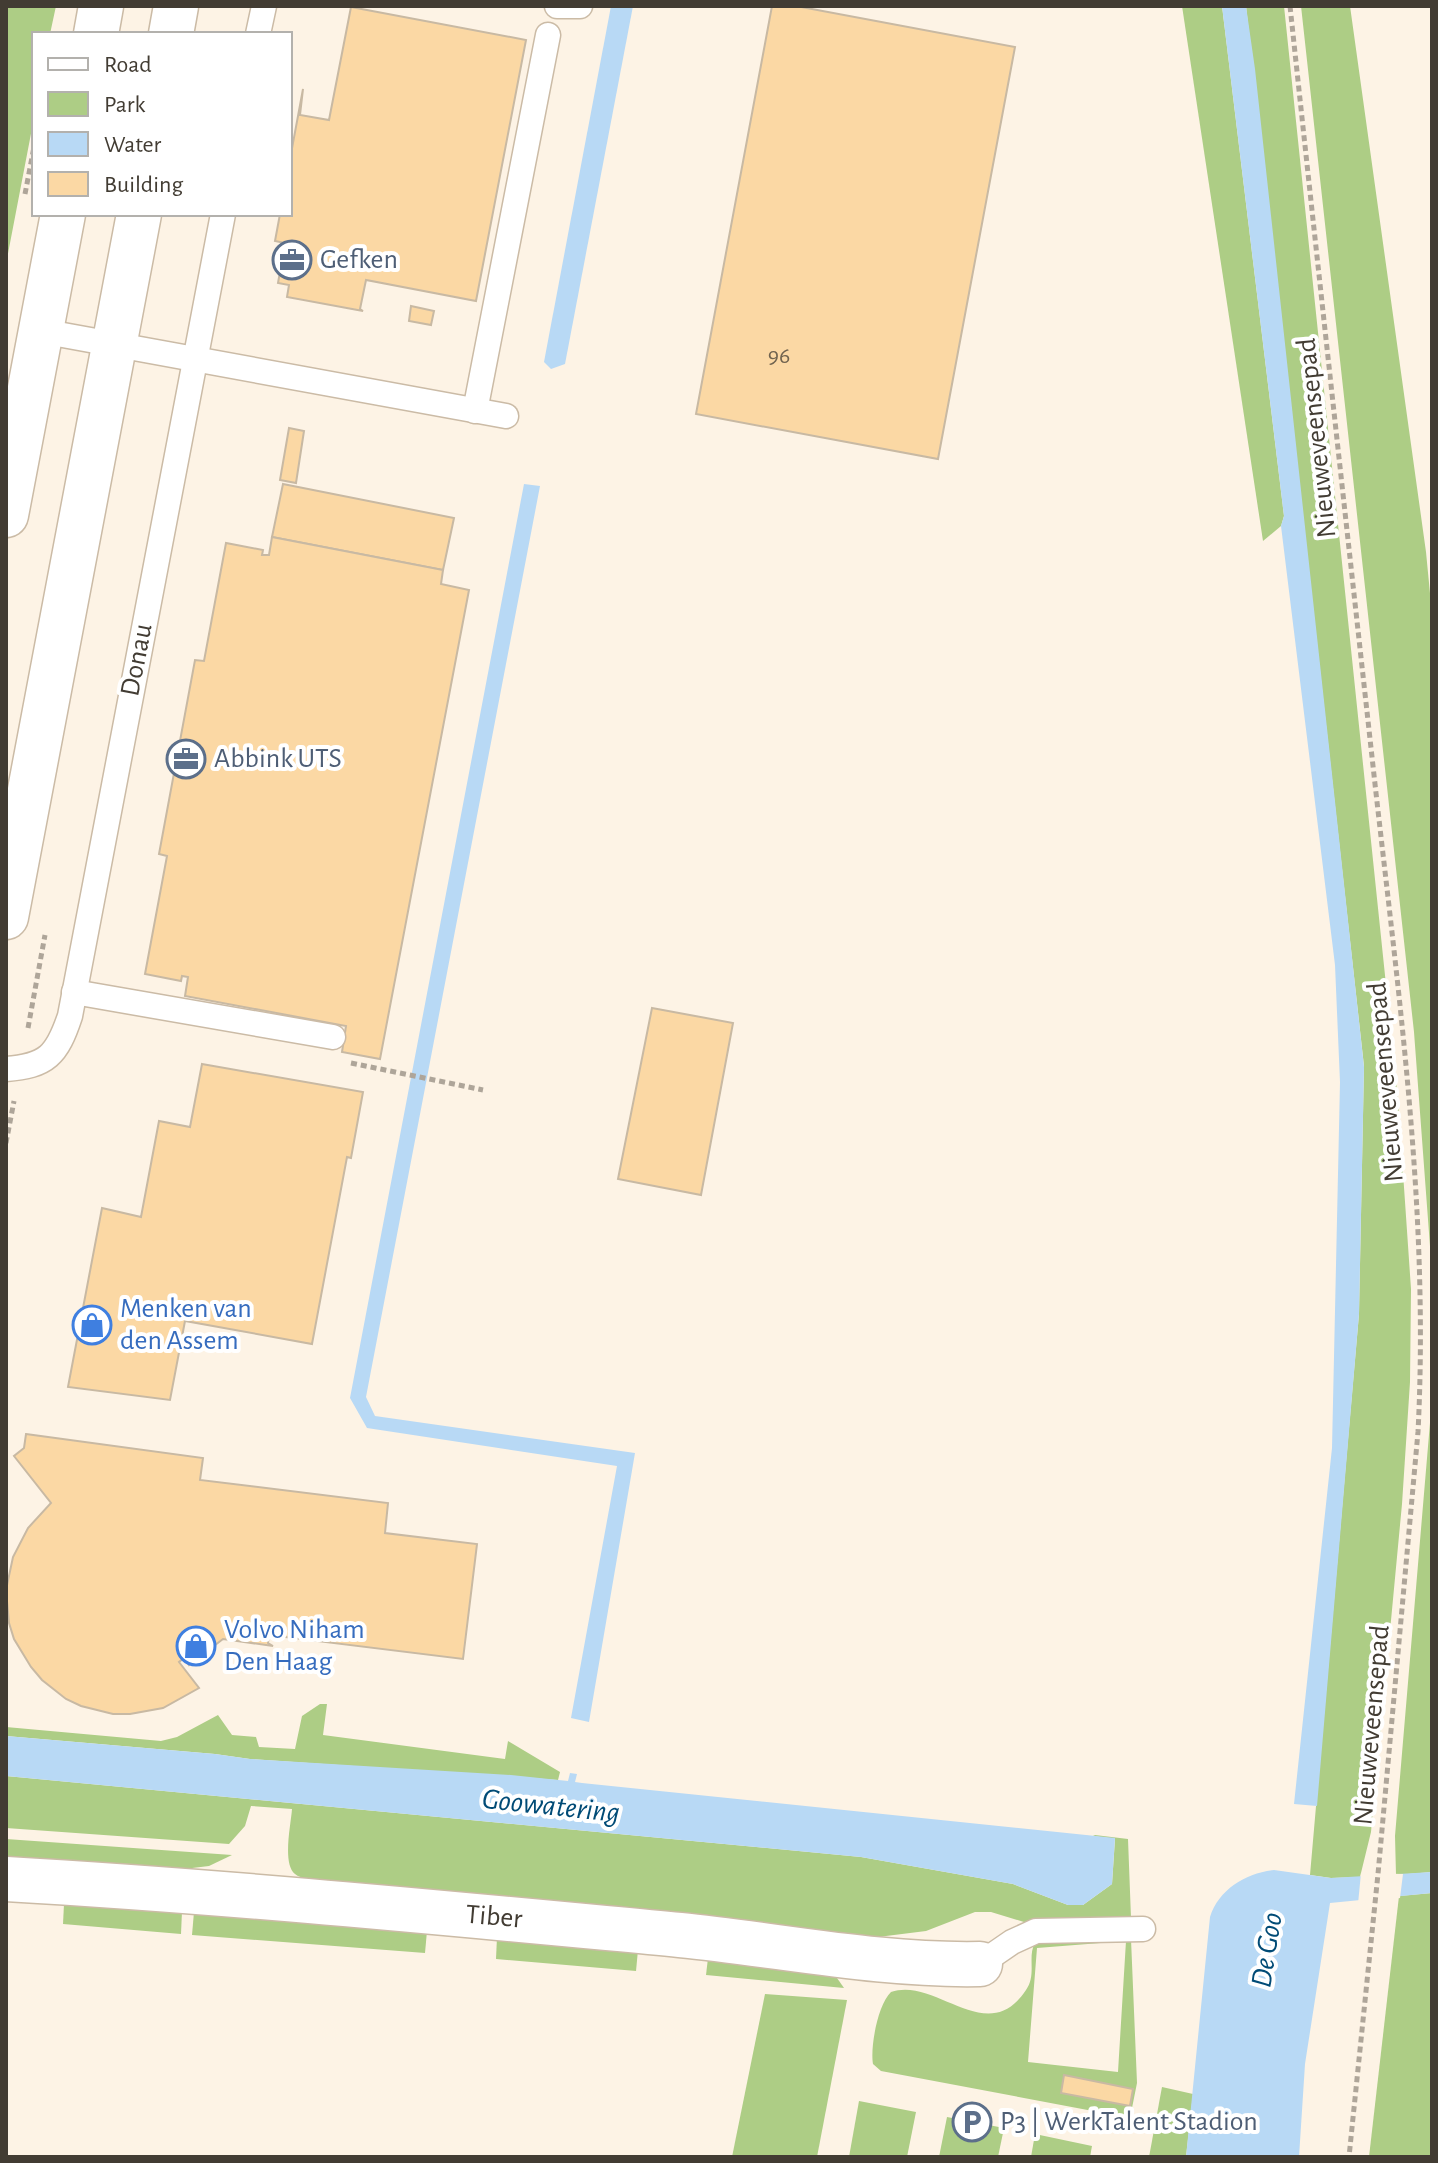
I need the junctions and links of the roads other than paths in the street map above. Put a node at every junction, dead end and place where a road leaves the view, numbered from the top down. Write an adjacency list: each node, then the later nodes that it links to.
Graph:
1 (101, 6): 6 (main road)
2 (176, 6): 7 (main road)
3 (264, 6): 8 (lane)
4 (557, 6): 5 (lane)
5 (580, 6)
6 (96, 32)
7 (171, 32)
8 (258, 32)
9 (548, 35): 16 (lane)
10 (63, 216): 13 (main road)
11 (139, 216): 14 (main road)
12 (223, 216): 15 (lane, Donau)
13 (41, 331): 14 (lane); 18 (main road)
14 (114, 344): 15 (lane); 19 (main road)
15 (195, 359): 16 (lane); 20 (lane, Donau)
16 (475, 411): 17 (lane)
17 (506, 416)
18 (6, 515)
19 (6, 917)
20 (74, 992): 21 (lane); 22 (lane, Donau)
21 (333, 1037)
22 (6, 1069)
23 (6, 1879): 25 (main road, Tiber)
24 (1143, 1929): 25 (lane)
25 (980, 1964)

